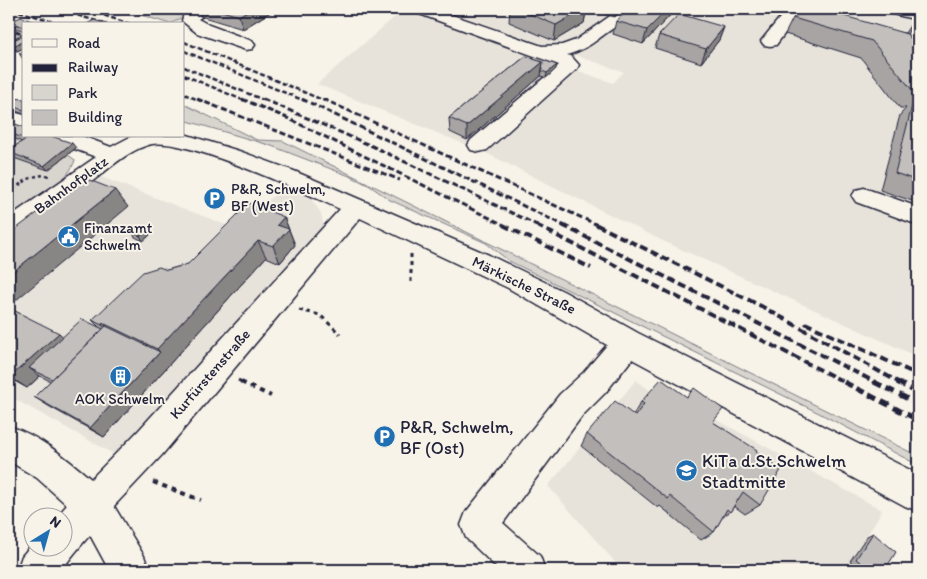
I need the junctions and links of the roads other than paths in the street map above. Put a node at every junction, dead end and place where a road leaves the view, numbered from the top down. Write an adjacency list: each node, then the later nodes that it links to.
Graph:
1 (204, 9): 8 (street)
2 (420, 9): 9 (street)
3 (629, 9): 9 (street)
4 (795, 9): 7 (street)
5 (890, 9): 6 (street)
6 (918, 15)
7 (770, 41)
8 (246, 45)
9 (540, 51): 16 (street)
10 (12, 106): 11 (street)
11 (22, 119)
12 (72, 138): 15 (street, Bahnhofplatz)
13 (152, 138): 15 (street, Märkische Straße)
14 (169, 138): 18 (street, Märkische Straße)
15 (108, 145): 20 (street, Bahnhofplatz)
16 (479, 145)
17 (864, 196): 19 (street)
18 (356, 207): 21 (street, Märkische Straße); 24 (street, Kurfürstenstraße)
19 (918, 216)
20 (9, 230)
21 (628, 342): 23 (street, Märkische Straße); 29 (street)
22 (9, 442): 24 (street)
23 (918, 493)
24 (92, 504): 25 (street, Kurfürstenstraße); 28 (street)
25 (72, 527)
26 (48, 556): 27 (street)
27 (36, 570)
28 (130, 570)
29 (526, 570)

